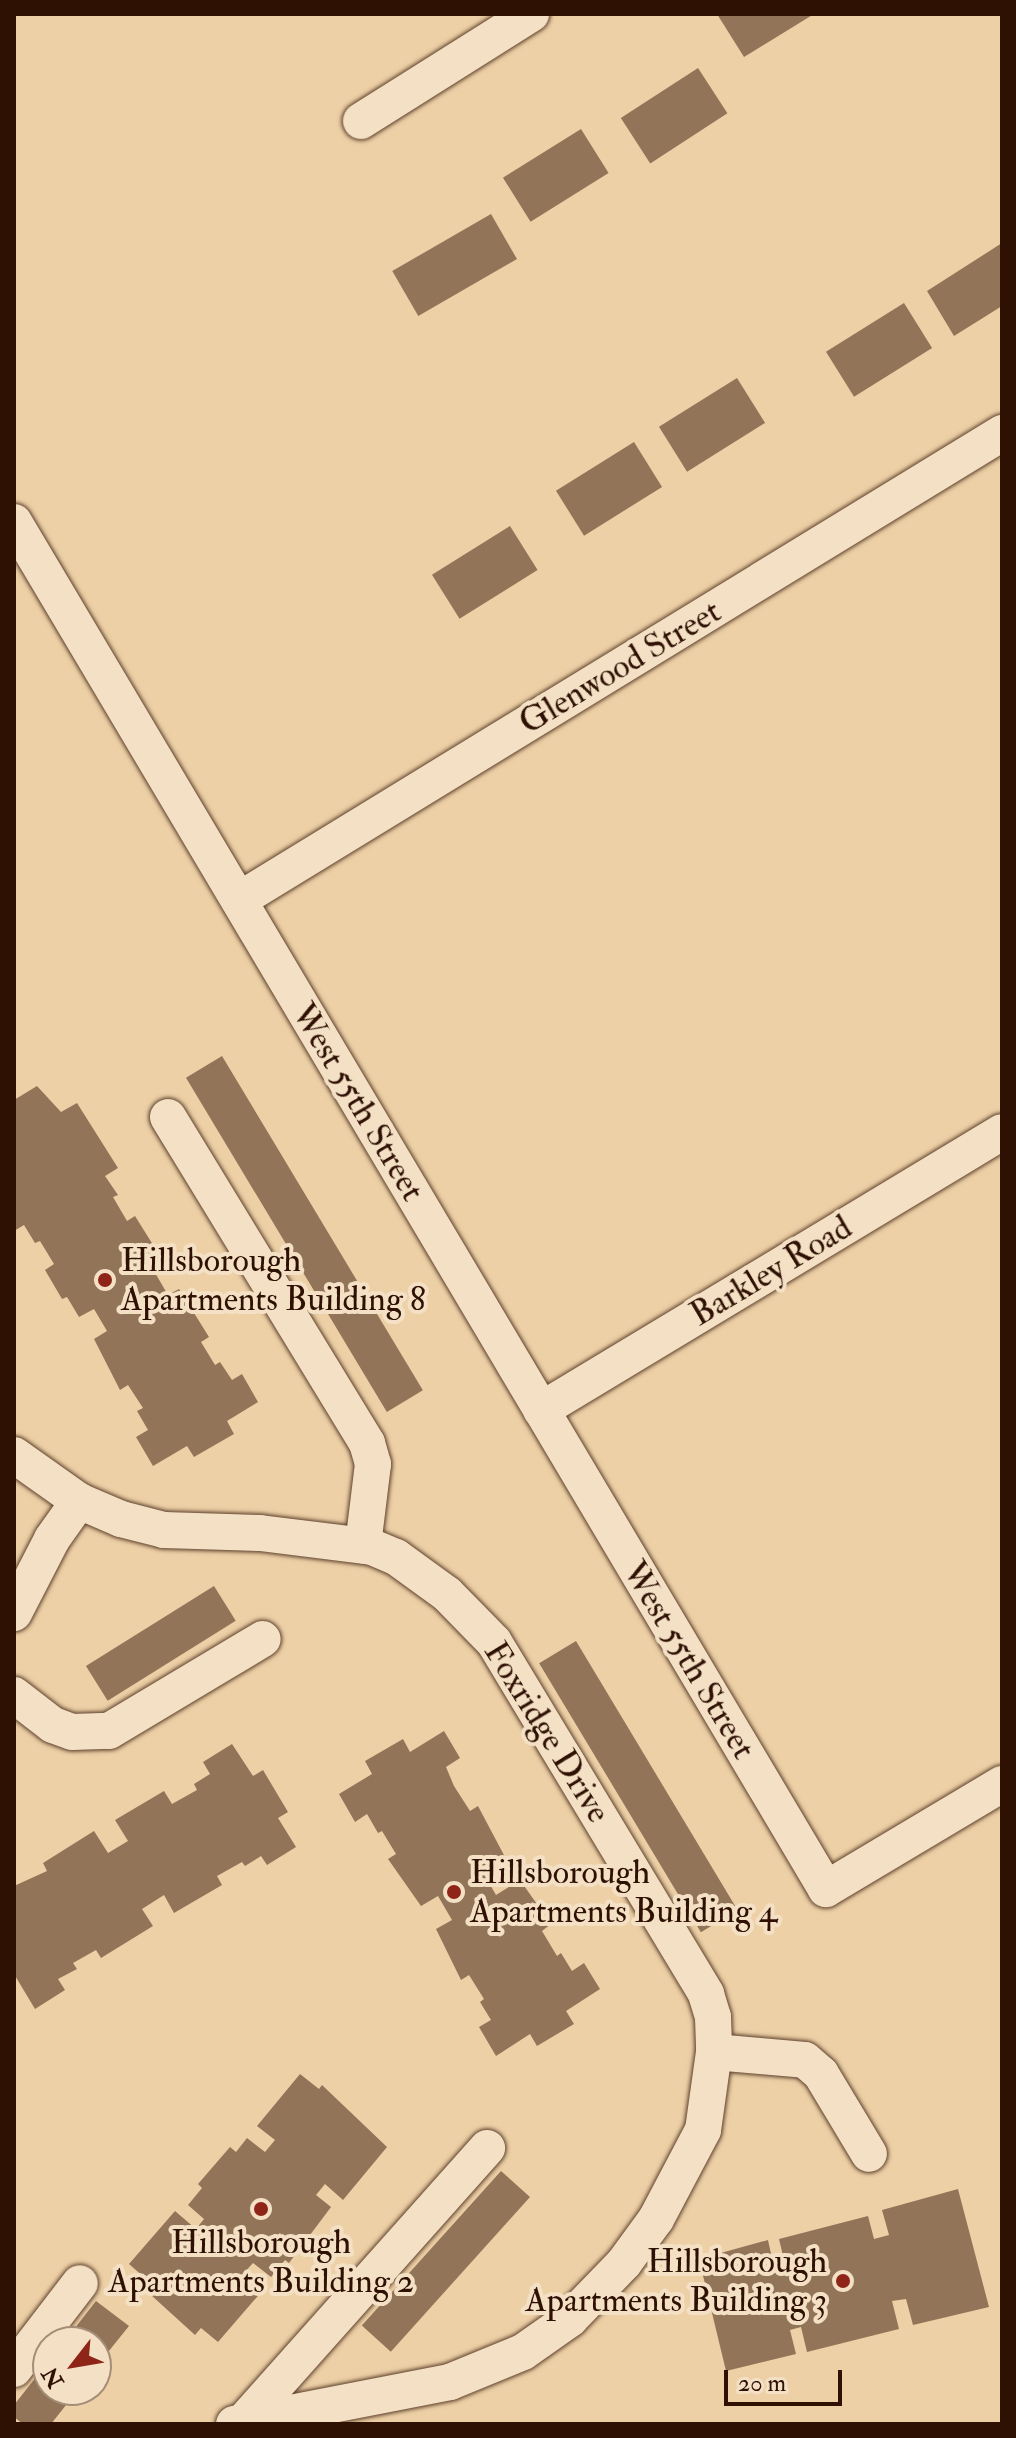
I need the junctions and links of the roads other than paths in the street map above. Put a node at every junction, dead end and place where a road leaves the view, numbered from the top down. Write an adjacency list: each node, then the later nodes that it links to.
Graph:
1 (531, 14): 2 (street)
2 (361, 121)
3 (1002, 433): 5 (street, Glenwood Street)
4 (14, 522): 5 (street, West 55th Street)
5 (239, 900): 8 (street, West 55th Street)
6 (168, 1117): 11 (street)
7 (1002, 1132): 8 (street, Barkley Road)
8 (541, 1410): 15 (street, West 55th Street)
9 (14, 1455): 10 (street, Foxridge Drive)
10 (79, 1501): 11 (street, Foxridge Drive); 12 (street)
11 (363, 1545): 16 (street, Foxridge Drive)
12 (14, 1613)
13 (263, 1639): 14 (street)
14 (14, 1695)
15 (1002, 1784)
16 (714, 2052): 18 (street); 21 (street, Foxridge Drive)
17 (487, 2148): 21 (street)
18 (869, 2154)
19 (80, 2283): 20 (street)
20 (14, 2369)
21 (238, 2423)

